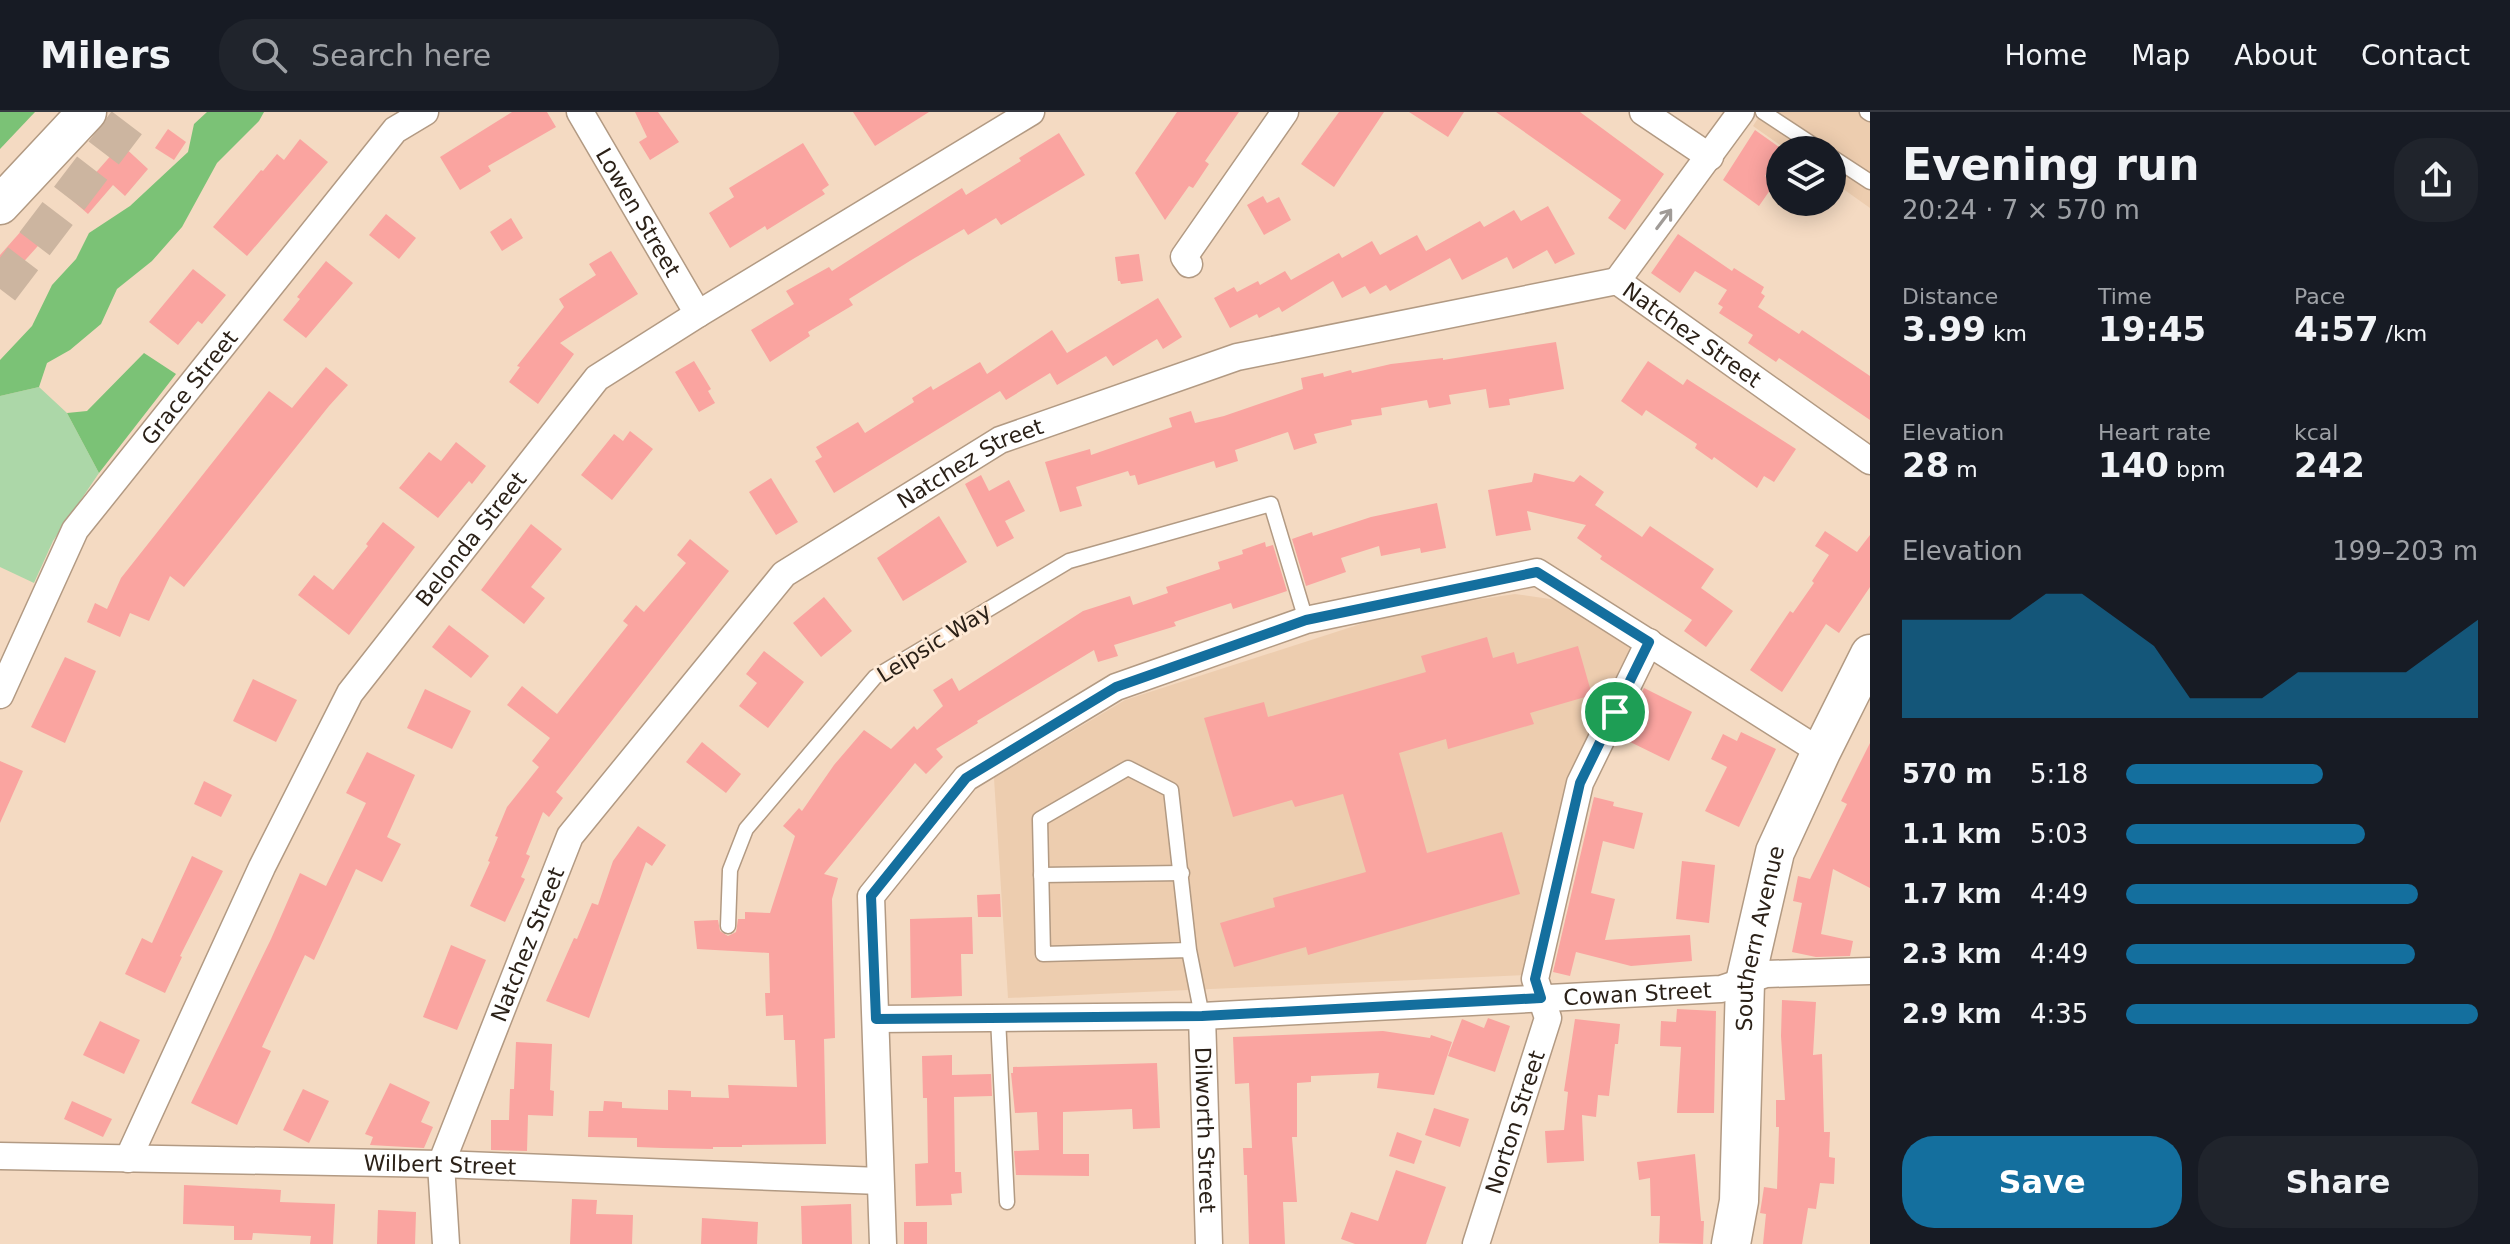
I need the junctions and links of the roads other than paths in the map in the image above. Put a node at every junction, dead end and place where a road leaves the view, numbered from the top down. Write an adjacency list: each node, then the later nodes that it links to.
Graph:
1 (87, 112): 13 (street)
2 (425, 112): 21 (street, Grace Street)
3 (580, 112): 16 (street, Lowen Street)
4 (1031, 112): 16 (street, Belonda Street)
5 (1285, 112): 14 (street)
6 (1643, 112): 10 (street)
7 (1741, 112): 10 (street)
8 (1763, 112): 9 (lane)
9 (1800, 136)
10 (1710, 157): 15 (street, one-way to 10)
11 (1846, 166): 12 (lane)
12 (1870, 182)
13 (0, 205)
14 (1187, 261)
15 (1617, 281): 17 (street, Natchez Street); 35 (street, Natchez Street)
16 (698, 314): 34 (street, Belonda Street)
17 (1870, 461)
18 (1306, 620): 19 (street); 25 (lane, Leipsic Way); 32 (street)
19 (1649, 642): 22 (street); 29 (street, Norton Street)
20 (1870, 654): 22 (street, Southern Avenue)
21 (0, 695)
22 (1821, 752): 28 (street, Southern Avenue)
23 (1182, 873): 24 (lane); 24 (lane); 26 (lane)
24 (1041, 875): 26 (lane)
25 (728, 926)
26 (1189, 950): 30 (lane)
27 (1870, 971): 28 (street, Cowan Street)
28 (1745, 982): 29 (street, Cowan Street); 42 (street, Southern Avenue)
29 (1541, 998): 30 (street, Cowan Street); 41 (street, Norton Street)
30 (1202, 1016): 31 (street, Cowan Street); 40 (street, Dilworth Street)
31 (998, 1018): 32 (street, Cowan Street); 37 (lane)
32 (876, 1019): 36 (street)
33 (0, 1156): 34 (street, Wilbert Street)
34 (128, 1159): 35 (street, Wilbert Street)
35 (441, 1164): 36 (street, Wilbert Street); 38 (street, Natchez Street)
36 (880, 1181): 39 (street)
37 (1007, 1202)
38 (446, 1244)
39 (883, 1244)
40 (1209, 1244)
41 (1476, 1244)
42 (1731, 1244)

